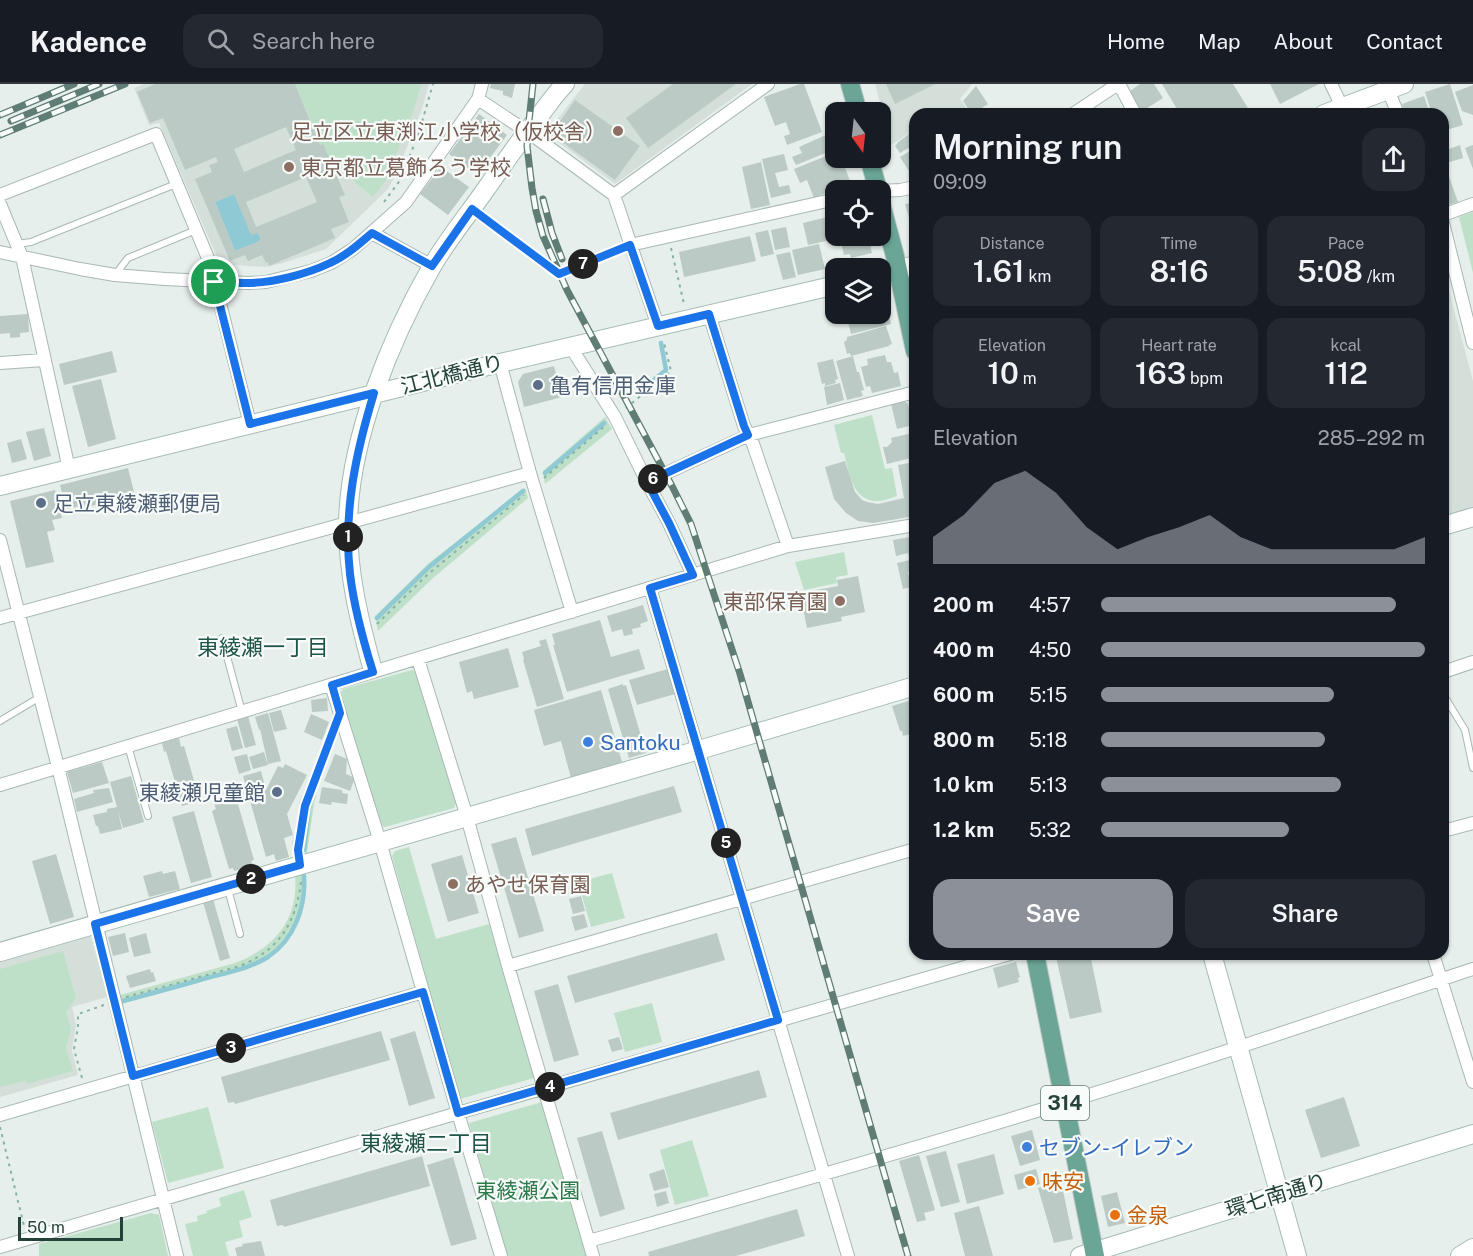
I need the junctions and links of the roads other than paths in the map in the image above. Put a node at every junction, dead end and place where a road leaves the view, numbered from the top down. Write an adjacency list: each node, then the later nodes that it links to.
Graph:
1 (482, 84): 8 (street)
2 (565, 84): 15 (street)
3 (768, 84): 20 (street)
4 (850, 84): 9 (main road)
5 (1118, 84): 10 (street); 11 (street)
6 (1331, 84): 12 (street)
7 (1393, 86): 13 (street); 14 (street)
8 (478, 99): 15 (street); 27 (street)
9 (855, 102)
10 (1081, 108)
11 (1131, 108)
12 (1343, 108)
13 (1350, 108)
14 (1397, 108)
15 (527, 132): 20 (street); 24 (street)
16 (176, 184): 19 (street); 26 (street); 29 (lane)
17 (909, 188): 18 (street)
18 (891, 190)
19 (0, 195)
20 (614, 195): 30 (street)
21 (825, 201): 30 (street)
22 (0, 204): 29 (street)
23 (1473, 204): 25 (street)
24 (472, 209): 30 (lane); 34 (street)
25 (1449, 213)
26 (196, 230): 36 (lane); 37 (street)
27 (372, 233): 34 (street); 37 (street)
28 (891, 243): 35 (main road)
29 (17, 244): 33 (street)
30 (630, 245): 41 (street)
31 (1449, 247): 42 (street)
32 (0, 252): 33 (street)
33 (22, 257): 36 (street); 44 (street)
34 (432, 266): 47 (street)
35 (898, 270): 40 (main road)
36 (115, 275): 37 (street)
37 (214, 282): 49 (street)
38 (825, 288): 39 (street, 江北橋通り)
39 (709, 314): 41 (street, 江北橋通り); 50 (street)
40 (909, 322)
41 (658, 326): 43 (street, 江北橋通り)
42 (1473, 343)
43 (570, 346): 46 (street, 江北橋通り); 53 (street)
44 (44, 360): 45 (street); 51 (street)
45 (0, 363)
46 (500, 363): 47 (street, 江北橋通り); 52 (street)
47 (374, 393): 49 (street, 江北橋通り); 56 (street)
48 (909, 394): 50 (street)
49 (250, 424): 51 (street, 江北橋通り)
50 (748, 435): 53 (street); 60 (street)
51 (69, 469): 54 (street, 江北橋通り)
52 (530, 473): 56 (street); 63 (street)
53 (647, 482): 61 (street)
54 (0, 486)
55 (1473, 517): 57 (street)
56 (348, 523): 64 (street); 69 (street)
57 (1449, 524)
58 (909, 526): 60 (street)
59 (0, 540): 64 (street)
60 (789, 546): 61 (street)
61 (693, 575): 62 (street)
62 (650, 588): 63 (street); 78 (street)
63 (572, 612): 67 (street)
64 (19, 613): 65 (street); 73 (street)
65 (0, 618)
66 (222, 638): 75 (lane)
67 (418, 659): 69 (street); 83 (street)
68 (1473, 662): 70 (street)
69 (372, 670): 71 (street)
70 (1449, 670)
71 (332, 685): 75 (street); 86 (street)
72 (909, 688): 78 (street)
73 (40, 697): 76 (lane); 79 (street)
74 (1449, 704): 80 (lane)
75 (242, 712): 77 (street)
76 (0, 721)
77 (128, 746): 79 (street); 82 (lane)
78 (699, 750): 83 (street); 89 (street)
79 (58, 767): 81 (street); 90 (street)
80 (1473, 768)
81 (0, 785)
82 (148, 816)
83 (467, 817): 86 (street); 97 (street)
84 (1473, 823): 85 (street)
85 (1449, 829)
86 (380, 842): 88 (street); 100 (street)
87 (909, 851): 89 (street)
88 (227, 886): 90 (street); 91 (lane)
89 (742, 899): 97 (street); 101 (street)
90 (95, 924): 92 (street); 103 (street)
91 (240, 934)
92 (0, 952)
93 (989, 960): 101 (street)
94 (1036, 960): 106 (main road, 314)
95 (1214, 960): 102 (street)
96 (1435, 960): 99 (street)
97 (508, 966): 105 (street)
98 (1473, 969): 99 (street)
99 (1442, 980): 102 (street); 104 (street)
100 (423, 992): 103 (street); 107 (street)
101 (778, 1020): 105 (street); 110 (street)
102 (1239, 1047): 106 (street); 111 (street)
103 (133, 1076): 108 (street); 112 (street)
104 (1473, 1082)
105 (545, 1088): 107 (street); 113 (street)
106 (1065, 1103): 110 (street); 116 (main road, 314)
107 (458, 1113): 112 (street); 118 (street)
108 (0, 1115)
109 (1473, 1134): 111 (street, 環七南通り)
110 (824, 1175): 113 (street); 120 (street)
111 (1280, 1194): 116 (street, 環七南通り); 121 (street)
112 (163, 1198): 114 (street); 117 (street)
113 (589, 1242): 119 (street)
114 (0, 1247)
115 (1473, 1248): 122 (street)
116 (1089, 1254)
117 (177, 1256)
118 (501, 1256)
119 (593, 1256)
120 (848, 1256)
121 (1297, 1256)
122 (1460, 1256)

